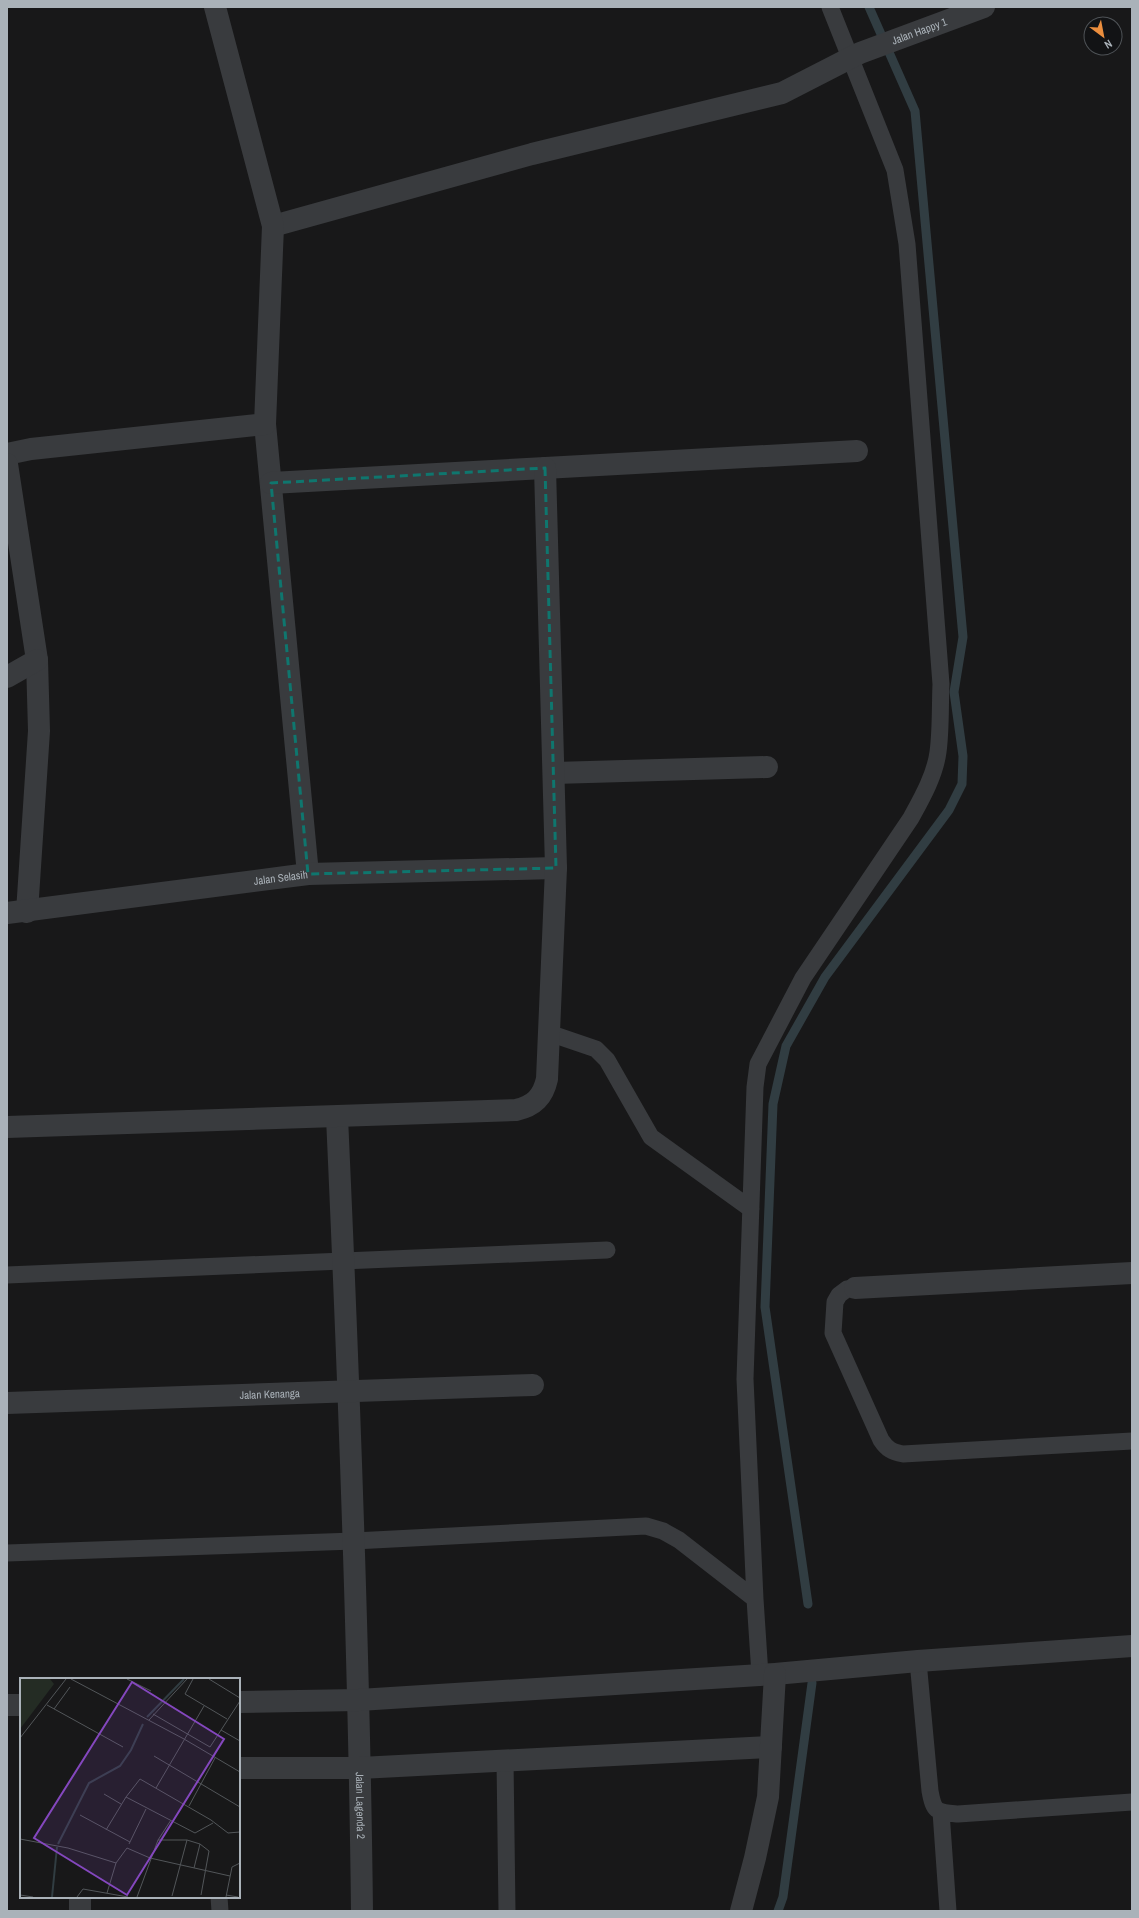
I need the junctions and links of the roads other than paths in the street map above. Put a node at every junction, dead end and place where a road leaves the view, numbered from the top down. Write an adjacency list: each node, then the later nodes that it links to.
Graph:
1 (215, 7): 5 (street)
2 (830, 7): 4 (lane)
3 (984, 7): 4 (street, Jalan Happy 1)
4 (862, 52): 5 (street, Jalan Happy 1); 22 (lane)
5 (273, 226): 6 (street)
6 (265, 424): 8 (street); 11 (street)
7 (857, 450): 10 (street)
8 (7, 454)
9 (7, 464): 12 (street)
10 (545, 468): 11 (street); 15 (street)
11 (270, 483): 17 (street)
12 (37, 660): 13 (street); 18 (street)
13 (7, 677)
14 (767, 767): 15 (street)
15 (554, 773): 16 (street)
16 (556, 868): 17 (street, Jalan Selasih); 19 (street)
17 (308, 874): 18 (street, Jalan Selasih)
18 (17, 913)
19 (549, 1033): 20 (street); 22 (lane)
20 (337, 1117): 21 (street); 24 (street, Jalan Lagenda 2)
21 (7, 1127)
22 (751, 1209): 34 (lane)
23 (607, 1250): 24 (lane)
24 (344, 1260): 25 (lane); 29 (street, Jalan Lagenda 2)
25 (7, 1274)
26 (1132, 1274): 27 (street)
27 (855, 1288): 31 (lane)
28 (533, 1385): 29 (street, Jalan Kenanga)
29 (349, 1391): 30 (street, Jalan Kenanga); 32 (street, Jalan Lagenda 2)
30 (7, 1403)
31 (1132, 1441)
32 (354, 1541): 33 (lane); 34 (lane); 38 (street, Jalan Lagenda 2)
33 (7, 1553)
34 (755, 1599): 37 (lane)
35 (1132, 1646): 36 (street)
36 (918, 1661): 37 (street); 47 (lane)
37 (768, 1674): 38 (street); 42 (street)
38 (359, 1700): 39 (street); 45 (street, Jalan Lagenda 2)
39 (240, 1702)
40 (20, 1704): 41 (street)
41 (7, 1705)
42 (772, 1748): 43 (street); 54 (street)
43 (505, 1760): 45 (street); 53 (lane)
44 (240, 1768): 45 (street)
45 (360, 1768): 52 (street, Jalan Lagenda 2)
46 (1132, 1802): 47 (lane)
47 (941, 1812): 55 (lane)
48 (80, 1898): 50 (street)
49 (219, 1898): 51 (lane)
50 (80, 1911)
51 (220, 1911)
52 (362, 1911)
53 (507, 1911)
54 (741, 1911)
55 (948, 1911)

